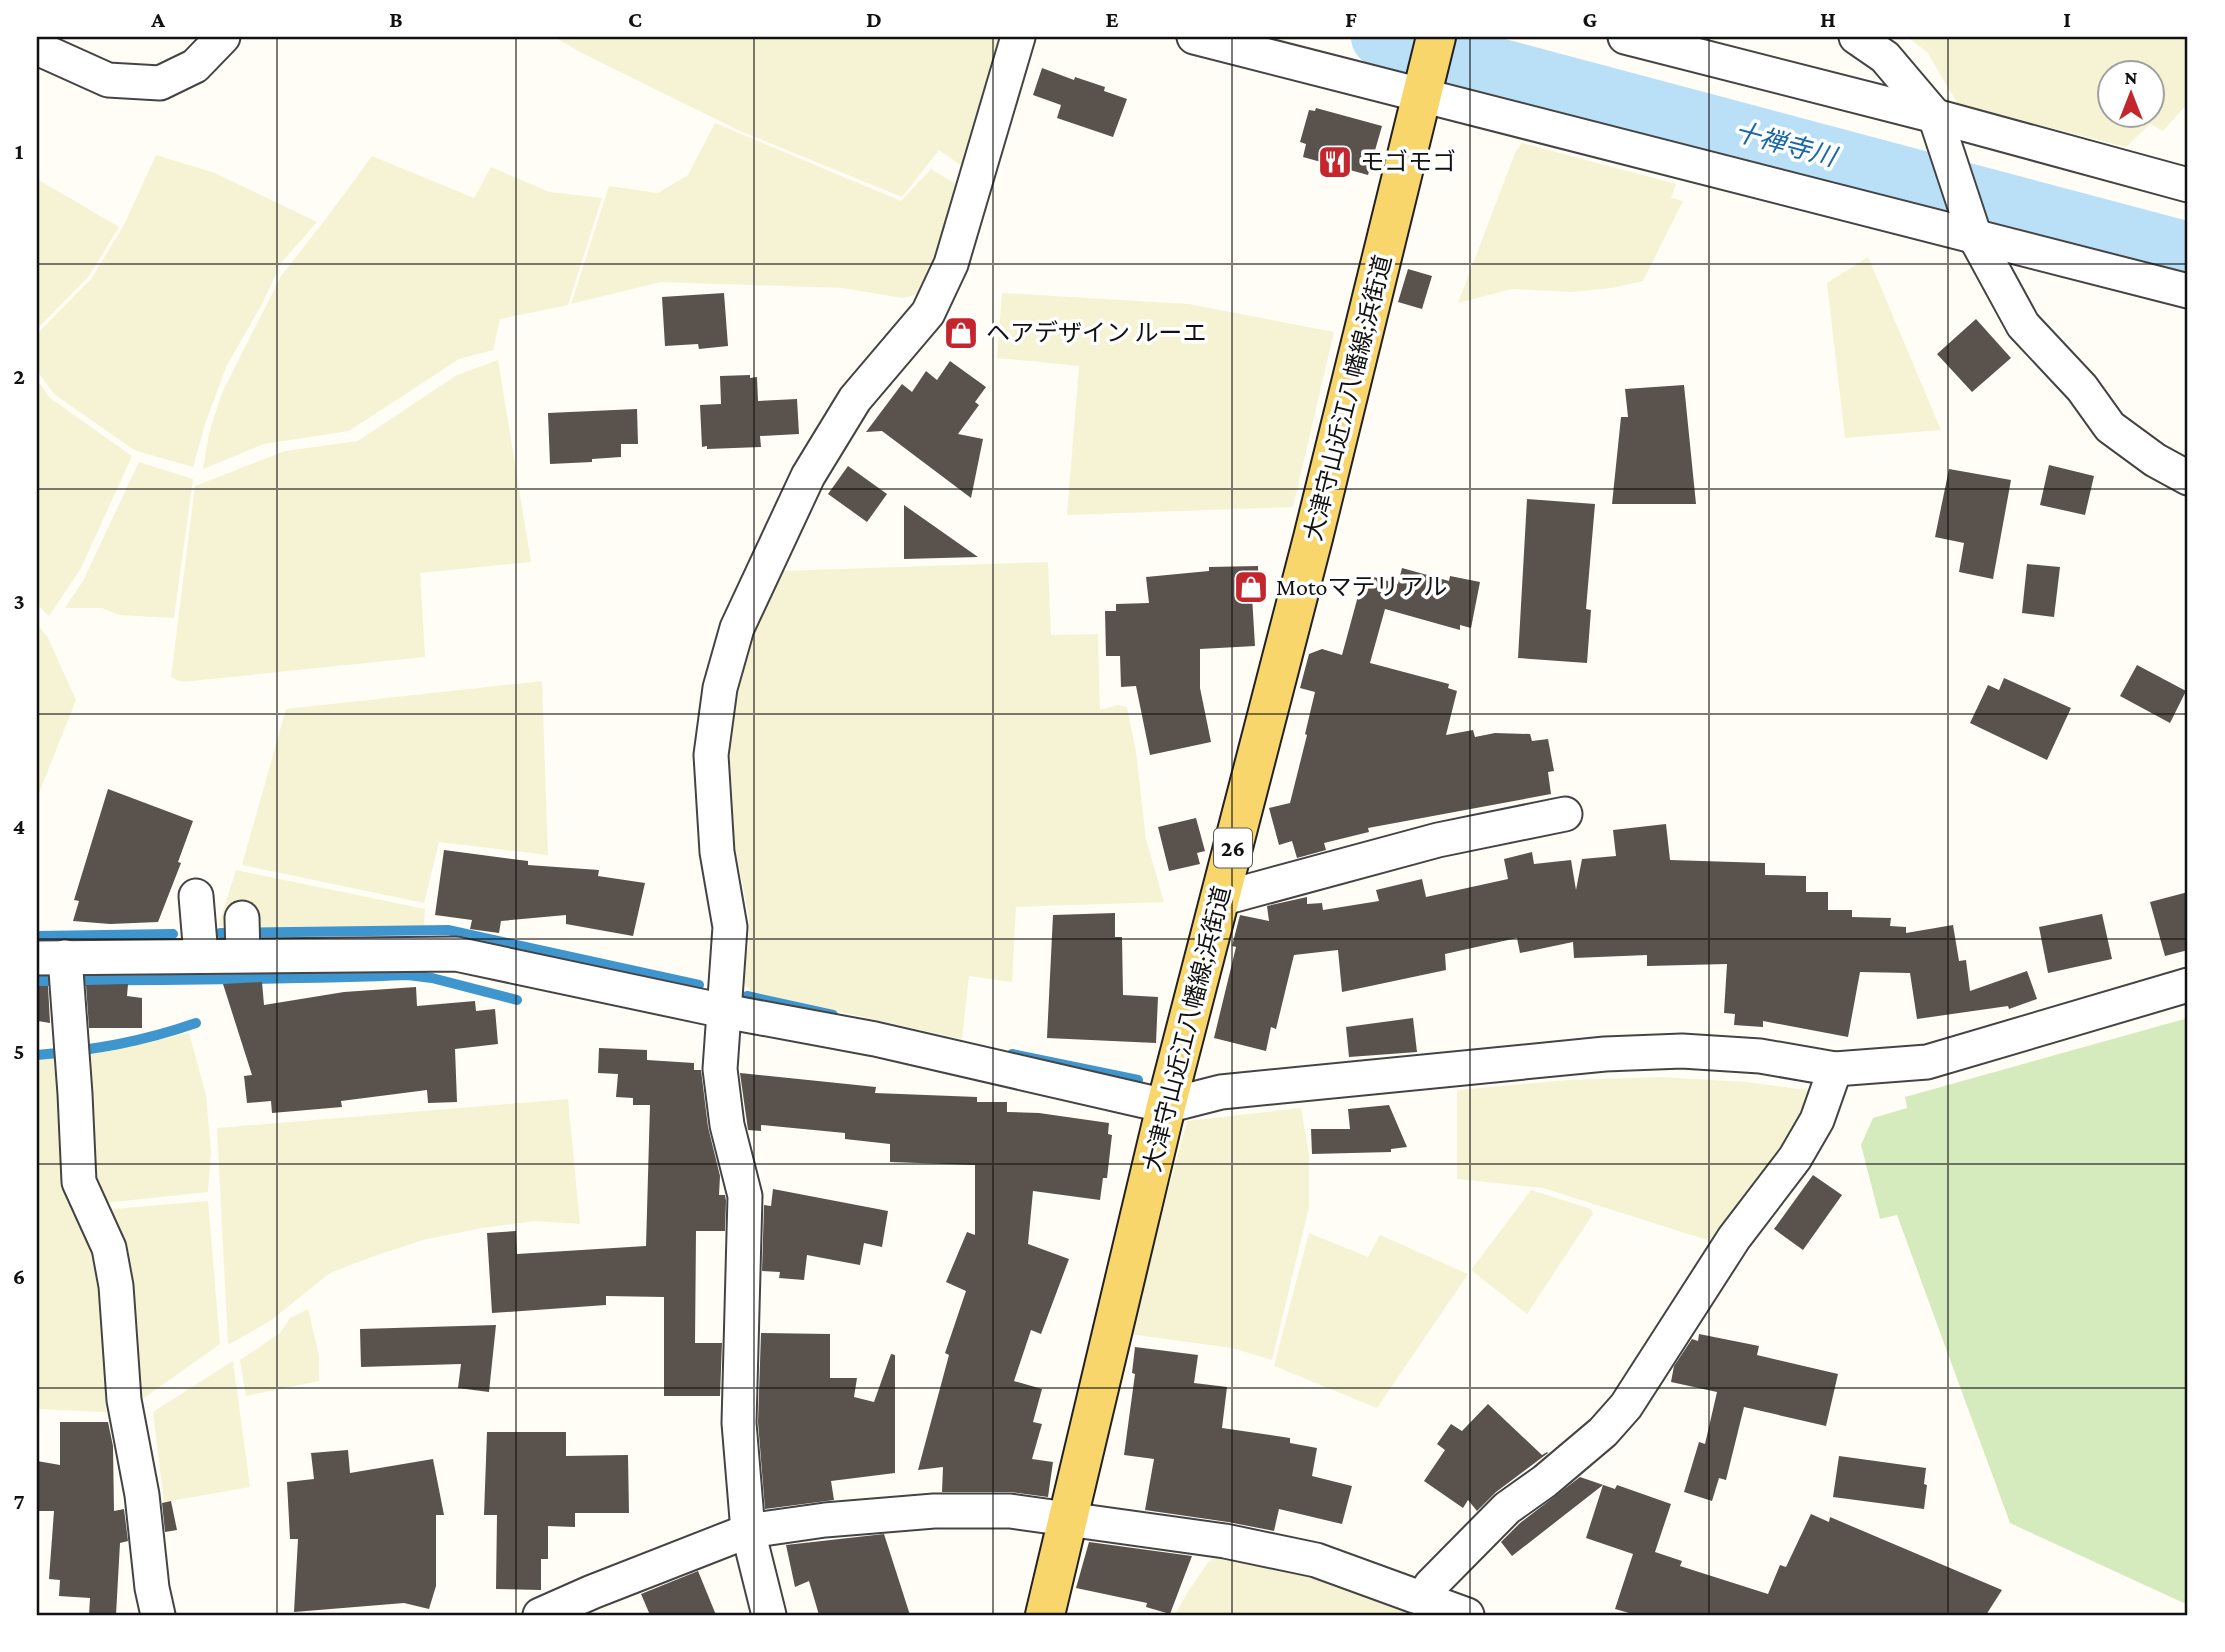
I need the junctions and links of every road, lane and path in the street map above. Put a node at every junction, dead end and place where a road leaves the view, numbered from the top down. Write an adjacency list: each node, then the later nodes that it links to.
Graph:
1 (223, 37): 7 (street)
2 (1018, 37): 20 (street)
3 (1194, 37): 8 (street)
4 (1436, 37): 8 (main road, 大津守山近江八幡線;浜街道 / 26)
5 (1625, 37): 9 (street)
6 (1856, 37): 9 (street)
7 (37, 48)
8 (1424, 89): 11 (street); 16 (main road, 大津守山近江八幡線;浜街道 / 26)
9 (1937, 123): 10 (street); 11 (street)
10 (2188, 186)
11 (1973, 230): 12 (street); 13 (street)
12 (2188, 291)
13 (2188, 478)
14 (1565, 814): 16 (street)
15 (196, 896): 17 (street)
16 (1220, 899): 22 (main road, 大津守山近江八幡線;浜街道 / 26)
17 (201, 956): 18 (street); 20 (street)
18 (58, 970): 26 (street)
19 (2188, 985): 21 (street)
20 (724, 1011): 22 (street); 24 (street)
21 (1835, 1069): 22 (street); 25 (street)
22 (1166, 1106): 23 (main road, 大津守山近江八幡線;浜街道 / 26)
23 (1067, 1520): 24 (street); 25 (street); 29 (main road, 大津守山近江八幡線;浜街道 / 26)
24 (748, 1531): 27 (street); 28 (street)
25 (1423, 1599): 30 (street)
26 (158, 1615)
27 (540, 1615)
28 (769, 1615)
29 (1045, 1615)
30 (1466, 1615)

